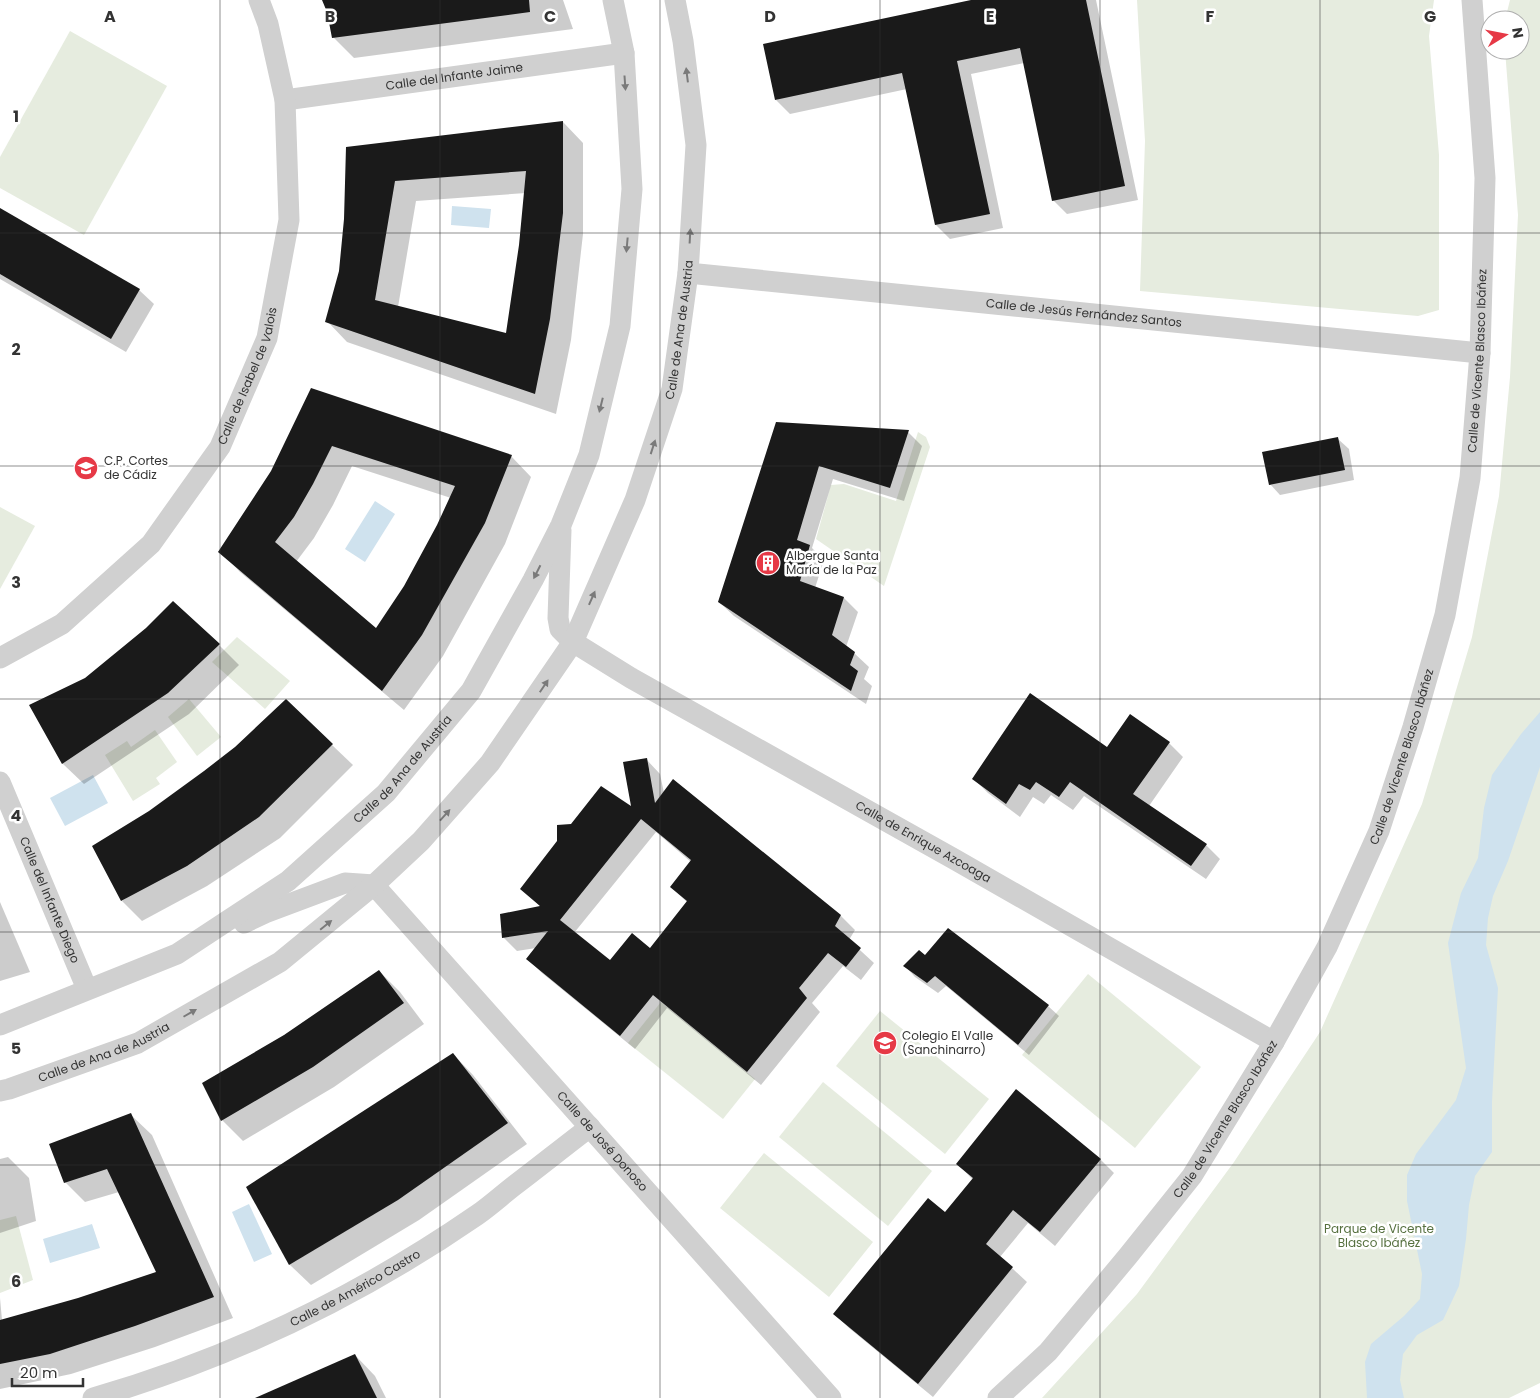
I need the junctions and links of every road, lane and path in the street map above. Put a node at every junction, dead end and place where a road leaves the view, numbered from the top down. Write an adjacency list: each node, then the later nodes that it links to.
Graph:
1 (259, 0): 6 (street, Calle de Isabel de Valois)
2 (613, 0): 5 (street, Calle de Ana de Austria)
3 (675, 0): 7 (street, Calle de Ana de Austria, one-way to 3)
4 (1472, 0): 8 (street, Calle de Vicente Blasco Ibáñez)
5 (624, 52): 6 (street, Calle del Infante Jaime); 9 (street, Calle de Ana de Austria, one-way to 9)
6 (285, 100): 11 (street, Calle de Isabel de Valois)
7 (688, 273): 8 (street, Calle de Jesús Fernández Santos); 10 (street, Calle de Ana de Austria, one-way to 7)
8 (1480, 353): 17 (street, Calle de Vicente Blasco Ibáñez)
9 (561, 524): 10 (street, Calle de Ana de Austria); 14 (street, Calle de Ana de Austria, one-way to 14)
10 (573, 642): 13 (street, Calle de Ana de Austria, one-way to 10); 17 (street, Calle de Enrique Azcoaga)
11 (0, 658)
12 (0, 782): 15 (street, Calle del Infante Diego)
13 (374, 885): 14 (street, Calle de Ana de Austria); 18 (street, Calle de Ana de Austria, one-way to 13); 19 (street, Calle de José Donoso)
14 (177, 954): 15 (street, Calle de Ana de Austria)
15 (87, 989): 16 (street, Calle de Ana de Austria)
16 (0, 1025)
17 (1274, 1042): 22 (street, Calle de Vicente Blasco Ibáñez)
18 (0, 1091)
19 (590, 1127): 20 (street, Calle de Américo Castro); 21 (street, Calle de José Donoso)
20 (93, 1398)
21 (831, 1398)
22 (998, 1398)

